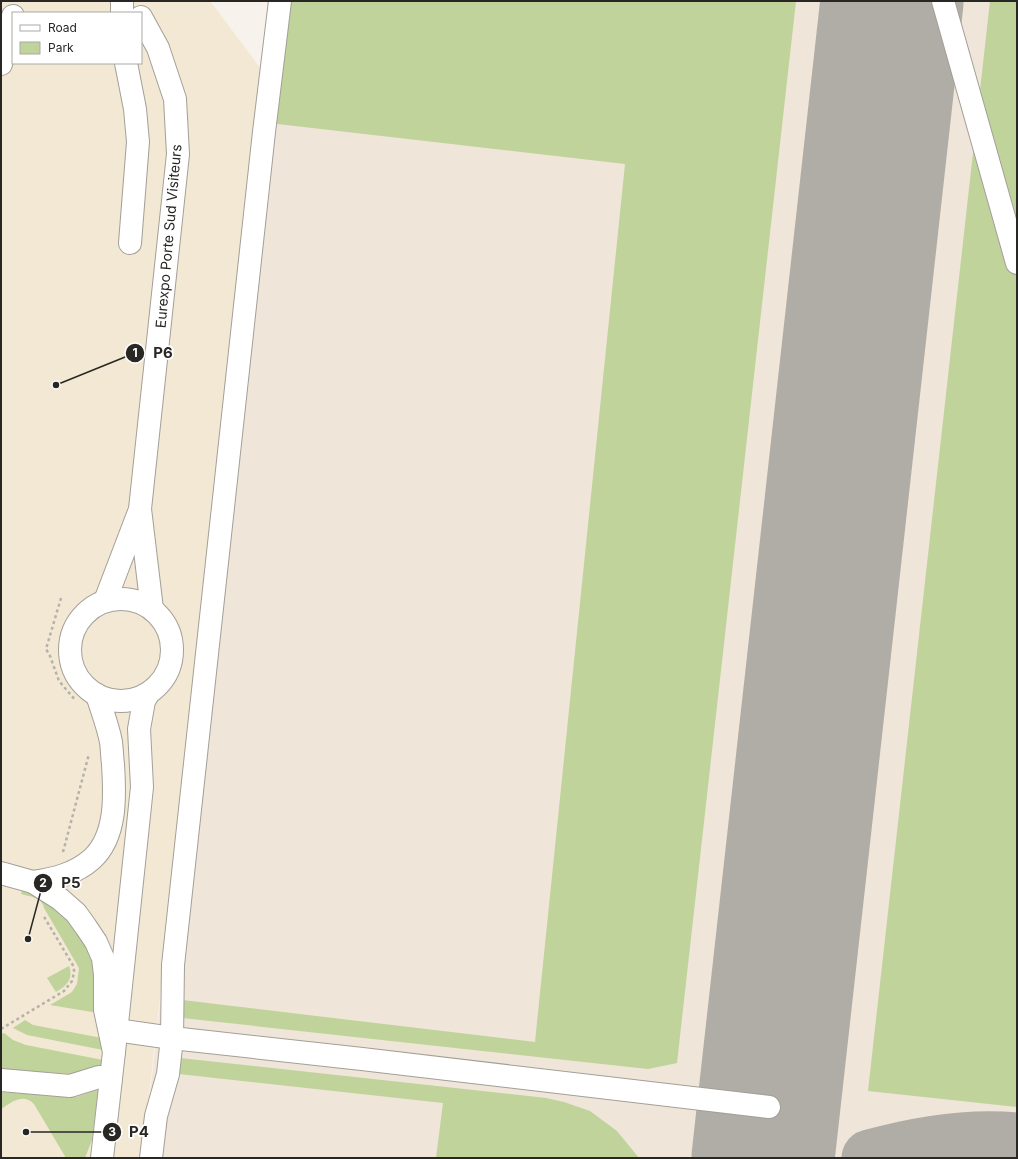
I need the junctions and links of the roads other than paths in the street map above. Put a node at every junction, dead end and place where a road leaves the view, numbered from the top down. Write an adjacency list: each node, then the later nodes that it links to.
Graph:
1 (17, 1): 6 (street)
2 (122, 1): 7 (street)
3 (132, 1): 8 (street)
4 (280, 1): 23 (street)
5 (943, 1): 14 (street)
6 (14, 12)
7 (122, 12)
8 (138, 12)
9 (142, 19): 15 (street, Eurexpo Porte Sud Visiteurs)
10 (12, 20): 11 (street)
11 (1, 64)
12 (126, 64): 13 (street)
13 (130, 243)
14 (1017, 263)
15 (140, 509): 16 (street, Eurexpo Porte Sud Visiteurs); 17 (street, Eurexpo Porte Sud Visiteurs)
16 (105, 601): 17 (street); 19 (street)
17 (152, 609): 18 (street)
18 (148, 694): 19 (street); 22 (street)
19 (89, 701): 21 (street)
20 (1, 873): 21 (street)
21 (33, 882): 24 (street)
22 (116, 1030): 23 (street); 24 (street)
23 (172, 1038): 27 (street); 29 (street)
24 (114, 1052): 25 (street)
25 (111, 1078): 26 (street); 28 (street)
26 (1, 1080)
27 (769, 1107)
28 (102, 1152)
29 (151, 1158)

